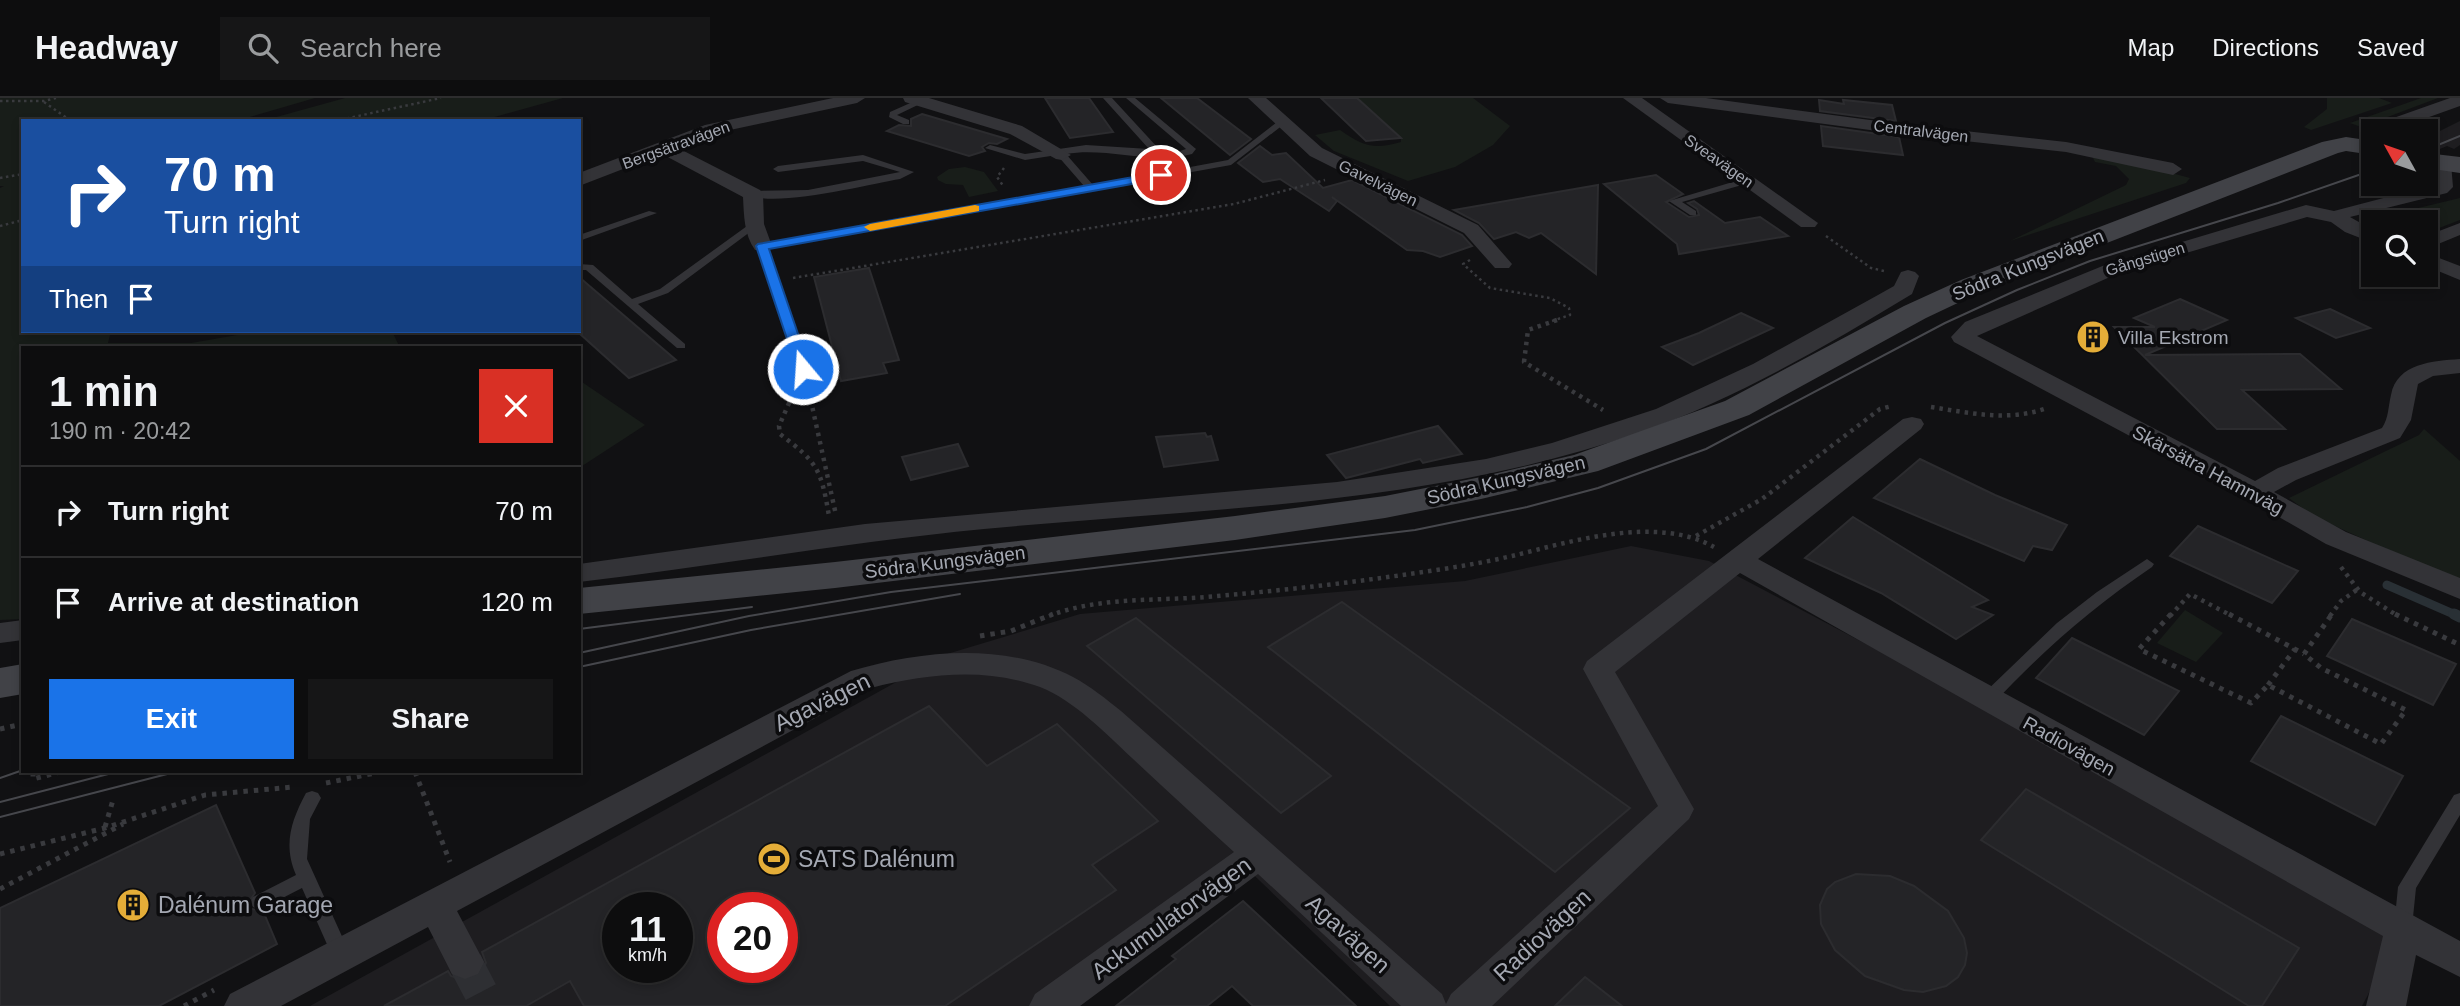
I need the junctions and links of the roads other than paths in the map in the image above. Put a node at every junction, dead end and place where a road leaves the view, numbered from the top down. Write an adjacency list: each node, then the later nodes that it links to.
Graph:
1 (857, 98): 15 (street, Bergsätravägen)
2 (1107, 98): 18 (lane)
3 (1130, 98): 19 (lane)
4 (1256, 98): 10 (street, Gavelvägen)
5 (1631, 98): 25 (street, Sveavägen)
6 (1668, 98): 23 (street, Centralvägen)
7 (915, 100): 11 (lane); 17 (street)
8 (2460, 100): 9 (street)
9 (2407, 119)
10 (1284, 121): 20 (lane); 38 (street, Gavelvägen)
11 (906, 122)
12 (2361, 136): 14 (street)
13 (2361, 146): 14 (main road, Södra Kungsvägen)
14 (2331, 147): 54 (main road, Södra Kungsvägen)
15 (664, 148): 24 (street, Bergsätravägen); 27 (street)
16 (990, 148): 17 (lane)
17 (1060, 153): 18 (lane); 26 (lane)
18 (1149, 153): 19 (lane)
19 (1174, 156): 20 (lane)
20 (1231, 162): 26 (lane)
21 (2443, 163): 30 (street)
22 (778, 169): 27 (lane)
23 (2173, 169)
24 (581, 179)
25 (1746, 181): 29 (lane); 31 (street, Sveavägen)
26 (1091, 188): 37 (lane)
27 (753, 194): 32 (street)
28 (652, 213): 35 (lane)
29 (1693, 213)
30 (2338, 218): 34 (street); 44 (street, Gångstigen)
31 (1808, 223)
32 (754, 224): 37 (street); 43 (lane)
33 (2458, 229): 36 (street)
34 (2361, 232)
35 (581, 237)
36 (2438, 238)
37 (762, 246): 47 (lane)
38 (1496, 257)
39 (2438, 264): 41 (street)
40 (581, 267): 43 (lane)
41 (2460, 274)
42 (1908, 276): 52 (street, Södra Kungsvägen)
43 (630, 303): 45 (lane)
44 (1962, 337): 49 (street, Skärsätra Hamnväg)
45 (681, 346)
46 (2460, 366): 49 (street)
47 (803, 369)
48 (1912, 424): 50 (street, Radiovägen)
49 (2255, 492): 53 (street, Skärsätra Hamnväg)
50 (1738, 560): 59 (street, Radiovägen); 73 (street, Radiovägen)
51 (2147, 564): 59 (lane)
52 (581, 573)
53 (2460, 589)
54 (581, 601)
55 (21, 629): 56 (street)
56 (0, 634)
57 (21, 679): 58 (main road)
58 (0, 683)
59 (1987, 701): 66 (street, Radiovägen)
60 (311, 789): 63 (lane)
61 (2460, 800): 66 (lane)
62 (1259, 854): 65 (street, Agavägen); 71 (street, Ackumulatorvägen); 72 (street, Agavägen)
63 (308, 877): 64 (lane); 67 (lane)
64 (259, 902)
65 (435, 904): 67 (street, Agavägen); 69 (street)
66 (2403, 928): 68 (street, Radiovägen); 74 (street)
67 (341, 954): 70 (street, Agavägen)
68 (2460, 960)
69 (465, 962)
70 (244, 1006)
71 (1049, 1006)
72 (1428, 1006)
73 (1465, 1006)
74 (2386, 1006)

